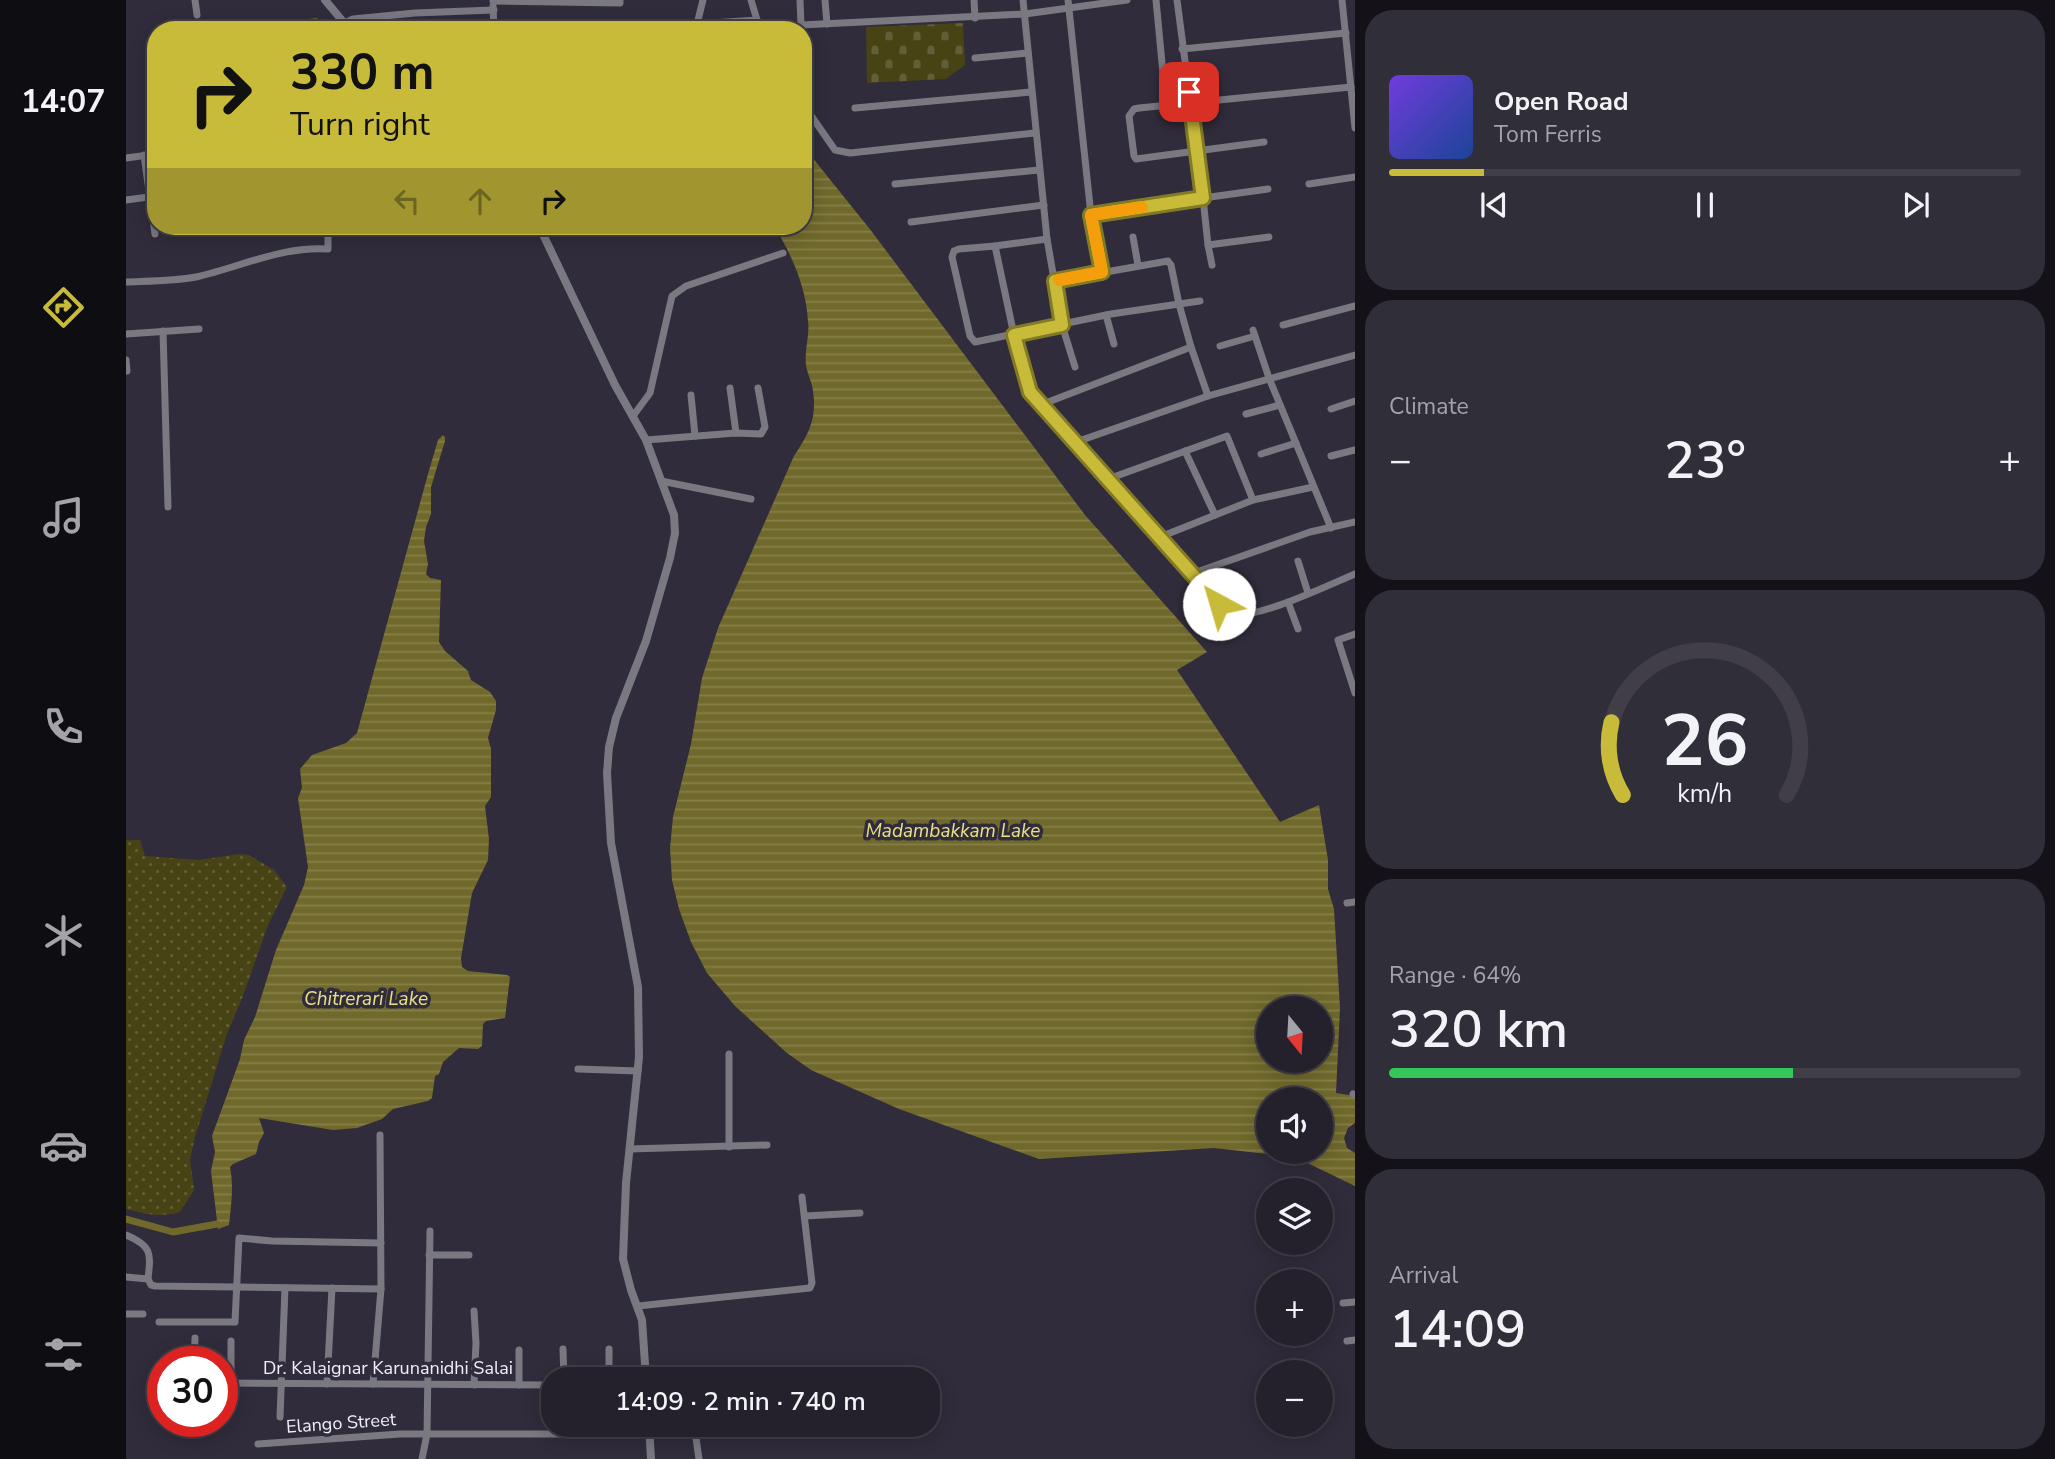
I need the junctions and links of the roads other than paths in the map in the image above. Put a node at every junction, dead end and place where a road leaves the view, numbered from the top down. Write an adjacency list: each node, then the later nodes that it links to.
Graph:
1 (195, 0): 17 (street)
2 (325, 0): 20 (street)
3 (620, 0): 14 (street)
4 (704, 0): 22 (street)
5 (751, 0): 19 (street)
6 (800, 0): 24 (street)
7 (825, 0): 25 (street)
8 (974, 0): 18 (street)
9 (1023, 0): 16 (street)
10 (1123, 0): 15 (street)
11 (1156, 0): 32 (street)
12 (1177, 0): 28 (street)
13 (1342, 0): 27 (street)
14 (493, 4): 21 (street)
15 (1069, 4): 16 (street); 55 (street)
16 (1025, 14): 18 (street); 29 (street)
17 (197, 15)
18 (975, 18): 25 (street)
19 (757, 20): 23 (street)
20 (344, 21)
21 (352, 21)
22 (698, 21)
23 (742, 21)
24 (801, 21)
25 (827, 24): 26 (street)
26 (812, 25)
27 (1346, 33): 28 (street); 31 (street)
28 (1182, 49): 35 (street)
29 (1028, 52): 30 (street); 34 (street)
30 (975, 58)
31 (1352, 67): 33 (street)
32 (1164, 84)
33 (1351, 87): 35 (street); 38 (street)
34 (1031, 92): 36 (street); 39 (street)
35 (1190, 103): 41 (street); 41 (street)
36 (855, 108)
37 (812, 117): 39 (street)
38 (1355, 128)
39 (1035, 133): 46 (street)
40 (1264, 142): 41 (street)
41 (1197, 149): 52 (street)
42 (144, 155): 43 (street); 44 (street); 45 (street)
43 (147, 155)
44 (126, 158)
45 (147, 169)
46 (1039, 170): 48 (street); 54 (street)
47 (1355, 177): 49 (street)
48 (895, 184)
49 (1309, 184)
50 (1268, 189): 52 (street)
51 (147, 197): 53 (street)
52 (1203, 198): 55 (street); 62 (street)
53 (126, 200)
54 (1044, 205): 56 (street); 61 (street)
55 (1091, 215): 67 (street)
56 (911, 222)
57 (328, 235): 69 (street)
58 (543, 235): 97 (street)
59 (1133, 237): 65 (street)
60 (1269, 237): 62 (street)
61 (1047, 239): 63 (street); 68 (street)
62 (1208, 245): 66 (street)
63 (995, 246): 79 (street); 79 (street)
64 (783, 253): 97 (street)
65 (1138, 265): 67 (street); 71 (street)
66 (1212, 265)
67 (1102, 272): 68 (street)
68 (1055, 281): 74 (street)
69 (126, 282)
70 (1200, 301): 71 (street)
71 (1179, 304): 73 (street); 82 (street)
72 (1355, 306): 75 (street)
73 (1106, 315): 74 (street); 80 (street)
74 (1062, 325): 79 (street); 85 (street)
75 (1283, 325)
76 (200, 329): 77 (street)
77 (163, 331): 78 (street); 112 (street)
78 (126, 334)
79 (1014, 335): 93 (street)
80 (1114, 344)
81 (1220, 346): 87 (street)
82 (1191, 347): 91 (street); 93 (street)
83 (1355, 355): 87 (street)
84 (126, 360): 86 (street)
85 (1074, 367)
86 (127, 371)
87 (1269, 378): 91 (street); 94 (street)
88 (730, 388): 98 (street)
89 (758, 388): 98 (street)
90 (691, 395): 99 (street)
91 (1208, 396): 101 (street)
92 (1355, 401): 95 (street)
93 (1043, 404): 101 (street)
94 (1280, 405): 96 (street); 102 (street)
95 (1331, 409)
96 (1247, 414)
97 (634, 416): 100 (street)
98 (736, 433): 99 (street)
99 (695, 436): 100 (street)
100 (646, 440): 108 (street)
101 (1076, 442): 107 (street)
102 (1296, 443): 105 (street); 109 (street)
103 (1355, 450): 106 (street)
104 (1185, 451): 107 (street); 111 (street); 113 (street)
105 (1261, 454)
106 (1331, 456)
107 (1108, 480): 116 (street)
108 (661, 481): 110 (street); 127 (street)
109 (1313, 486): 111 (street); 115 (street)
110 (751, 499)
111 (1252, 500): 113 (street)
112 (168, 507)
113 (1214, 515): 116 (street)
114 (1355, 522): 115 (street)
115 (1331, 528): 118 (street)
116 (1160, 537): 118 (street)
117 (1298, 561): 120 (street)
118 (1194, 573): 121 (street)
119 (1355, 574): 120 (street)
120 (1308, 593): 121 (street)
121 (1288, 602): 122 (street)
122 (1298, 629)
123 (1355, 634): 124 (street)
124 (1355, 692)
125 (729, 1054): 130 (street)
126 (578, 1069): 127 (street)
127 (639, 1071): 131 (street)
128 (380, 1135): 137 (street)
129 (767, 1145): 130 (street)
130 (729, 1147): 131 (street)
131 (630, 1149): 148 (street)
132 (802, 1197): 134 (street)
133 (860, 1213): 134 (street)
134 (805, 1216): 148 (street)
135 (430, 1231): 138 (street)
136 (126, 1235): 141 (street)
137 (381, 1243): 142 (street); 145 (street)
138 (429, 1255): 139 (street); 167 (street)
139 (469, 1255)
140 (126, 1278): 141 (street)
141 (148, 1279): 142 (street)
142 (237, 1287): 143 (street); 152 (street)
143 (285, 1288): 144 (street); 164 (street)
144 (332, 1289): 145 (street); 165 (street)
145 (381, 1289): 166 (street)
146 (1355, 1302): 147 (street)
147 (1343, 1303)
148 (638, 1306): 162 (street)
149 (474, 1311): 168 (street)
150 (126, 1314): 151 (street)
151 (143, 1314)
152 (159, 1322)
153 (195, 1338): 155 (street)
154 (231, 1341): 156 (street)
155 (195, 1346)
156 (231, 1346)
157 (563, 1349): 160 (street)
158 (609, 1349): 161 (street)
159 (519, 1350): 169 (street)
160 (564, 1367)
161 (609, 1367)
162 (645, 1367)
163 (238, 1383): 164 (street, Dr. Kalaignar Karunanidhi Salai)
164 (281, 1384): 165 (street, Dr. Kalaignar Karunanidhi Salai); 171 (street)
165 (327, 1384): 166 (street, Dr. Kalaignar Karunanidhi Salai)
166 (373, 1384): 167 (street, Dr. Kalaignar Karunanidhi Salai)
167 (427, 1384): 168 (street, Dr. Kalaignar Karunanidhi Salai); 173 (street)
168 (474, 1385): 169 (street, Dr. Kalaignar Karunanidhi Salai)
169 (519, 1385): 170 (street, Dr. Kalaignar Karunanidhi Salai)
170 (541, 1385)
171 (280, 1417)
172 (541, 1431): 173 (street, Elango Street)
173 (427, 1434): 176 (street, Elango Street); 177 (street)
174 (650, 1437): 178 (street)
175 (696, 1437): 179 (street)
176 (258, 1444)
177 (422, 1459)
178 (651, 1459)
179 (699, 1459)

